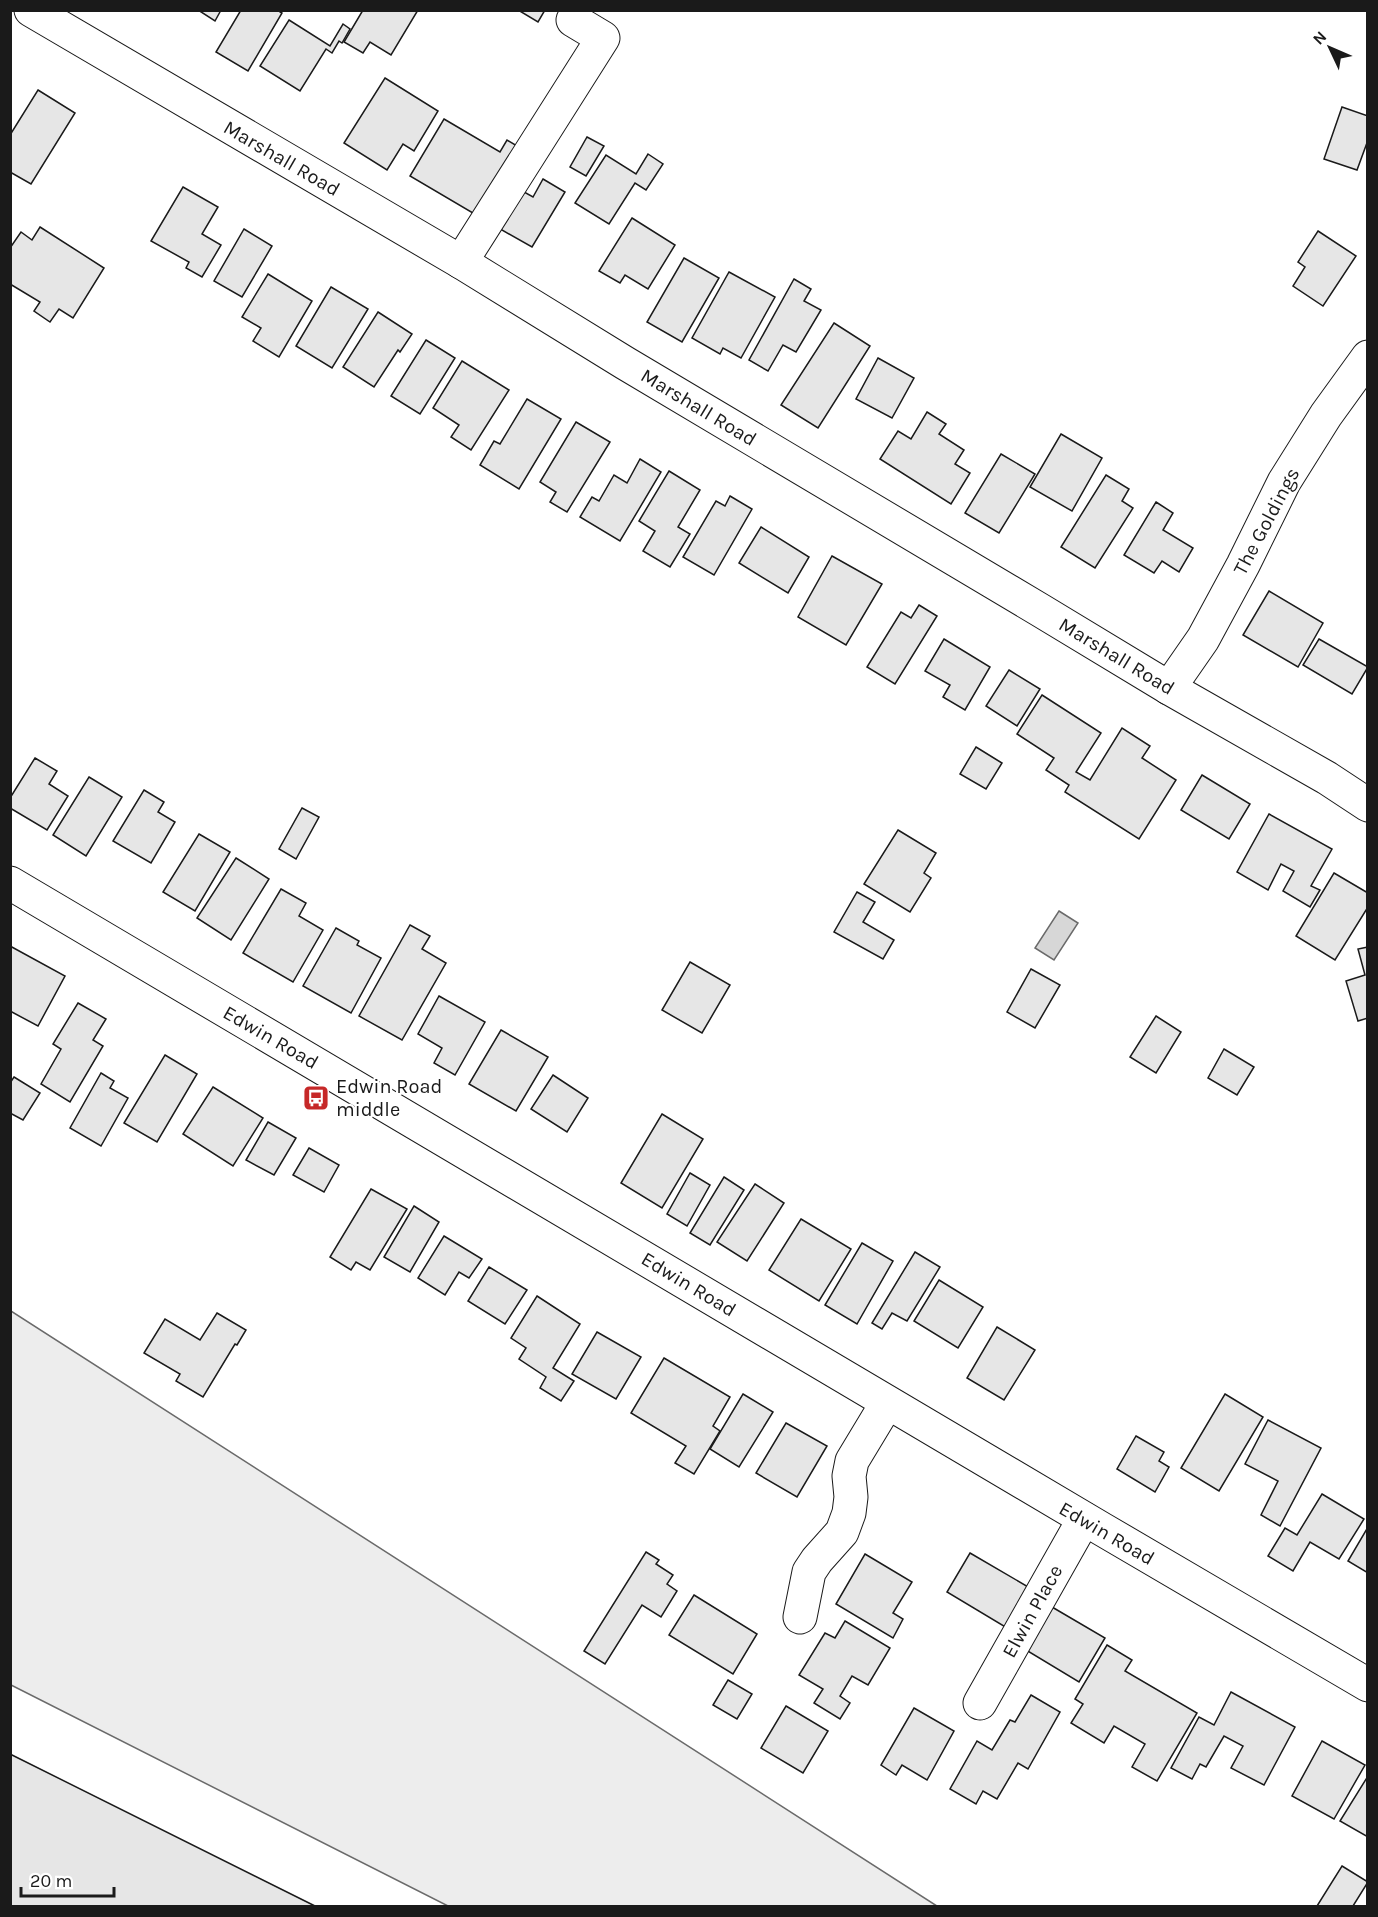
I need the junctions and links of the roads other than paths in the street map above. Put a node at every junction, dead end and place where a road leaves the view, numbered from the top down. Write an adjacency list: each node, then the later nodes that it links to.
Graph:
1 (31, 10): 3 (street, Marshall Road)
2 (573, 20): 3 (street)
3 (461, 262): 5 (street, Marshall Road)
4 (1368, 357): 5 (street, The Goldings)
5 (1169, 688): 6 (street, Marshall Road)
6 (1368, 805)
7 (10, 883): 8 (street, Edwin Road)
8 (887, 1403): 9 (street, Edwin Road); 10 (street)
9 (1084, 1519): 11 (street, Edwin Road); 12 (street, Elwin Place)
10 (800, 1617)
11 (1368, 1685)
12 (980, 1703)

